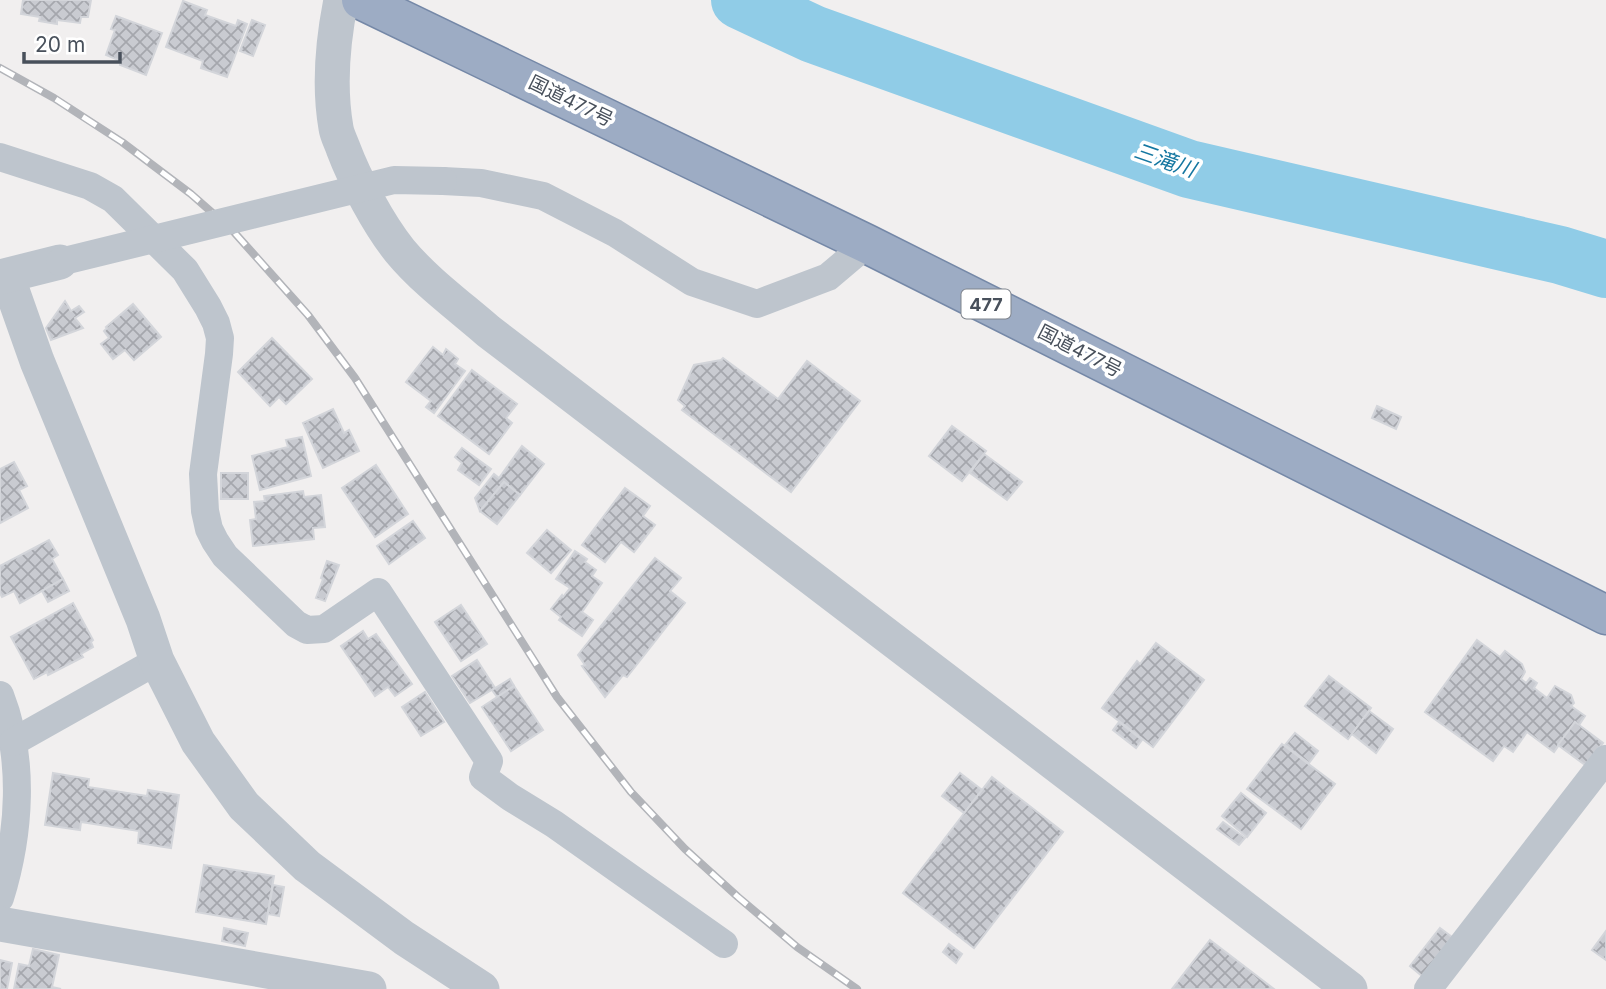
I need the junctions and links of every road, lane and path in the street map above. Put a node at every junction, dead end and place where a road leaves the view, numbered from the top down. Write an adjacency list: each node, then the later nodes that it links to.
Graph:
1 (341, 0): 18 (street)
2 (362, 0): 4 (highway, 国道477号 / 477)
3 (0, 157): 14 (street)
4 (867, 244): 5 (street, bridge); 7 (highway, 国道477号 / 477)
5 (60, 262): 6 (street)
6 (3, 277): 8 (street)
7 (1606, 615)
8 (157, 660): 10 (street); 17 (street)
9 (0, 695): 10 (street)
10 (13, 742): 12 (street)
11 (1606, 758): 19 (street)
12 (0, 898)
13 (0, 924): 15 (street)
14 (724, 944)
15 (288, 982): 16 (street)
16 (369, 989)
17 (482, 989)
18 (1350, 989)
19 (1428, 989)

